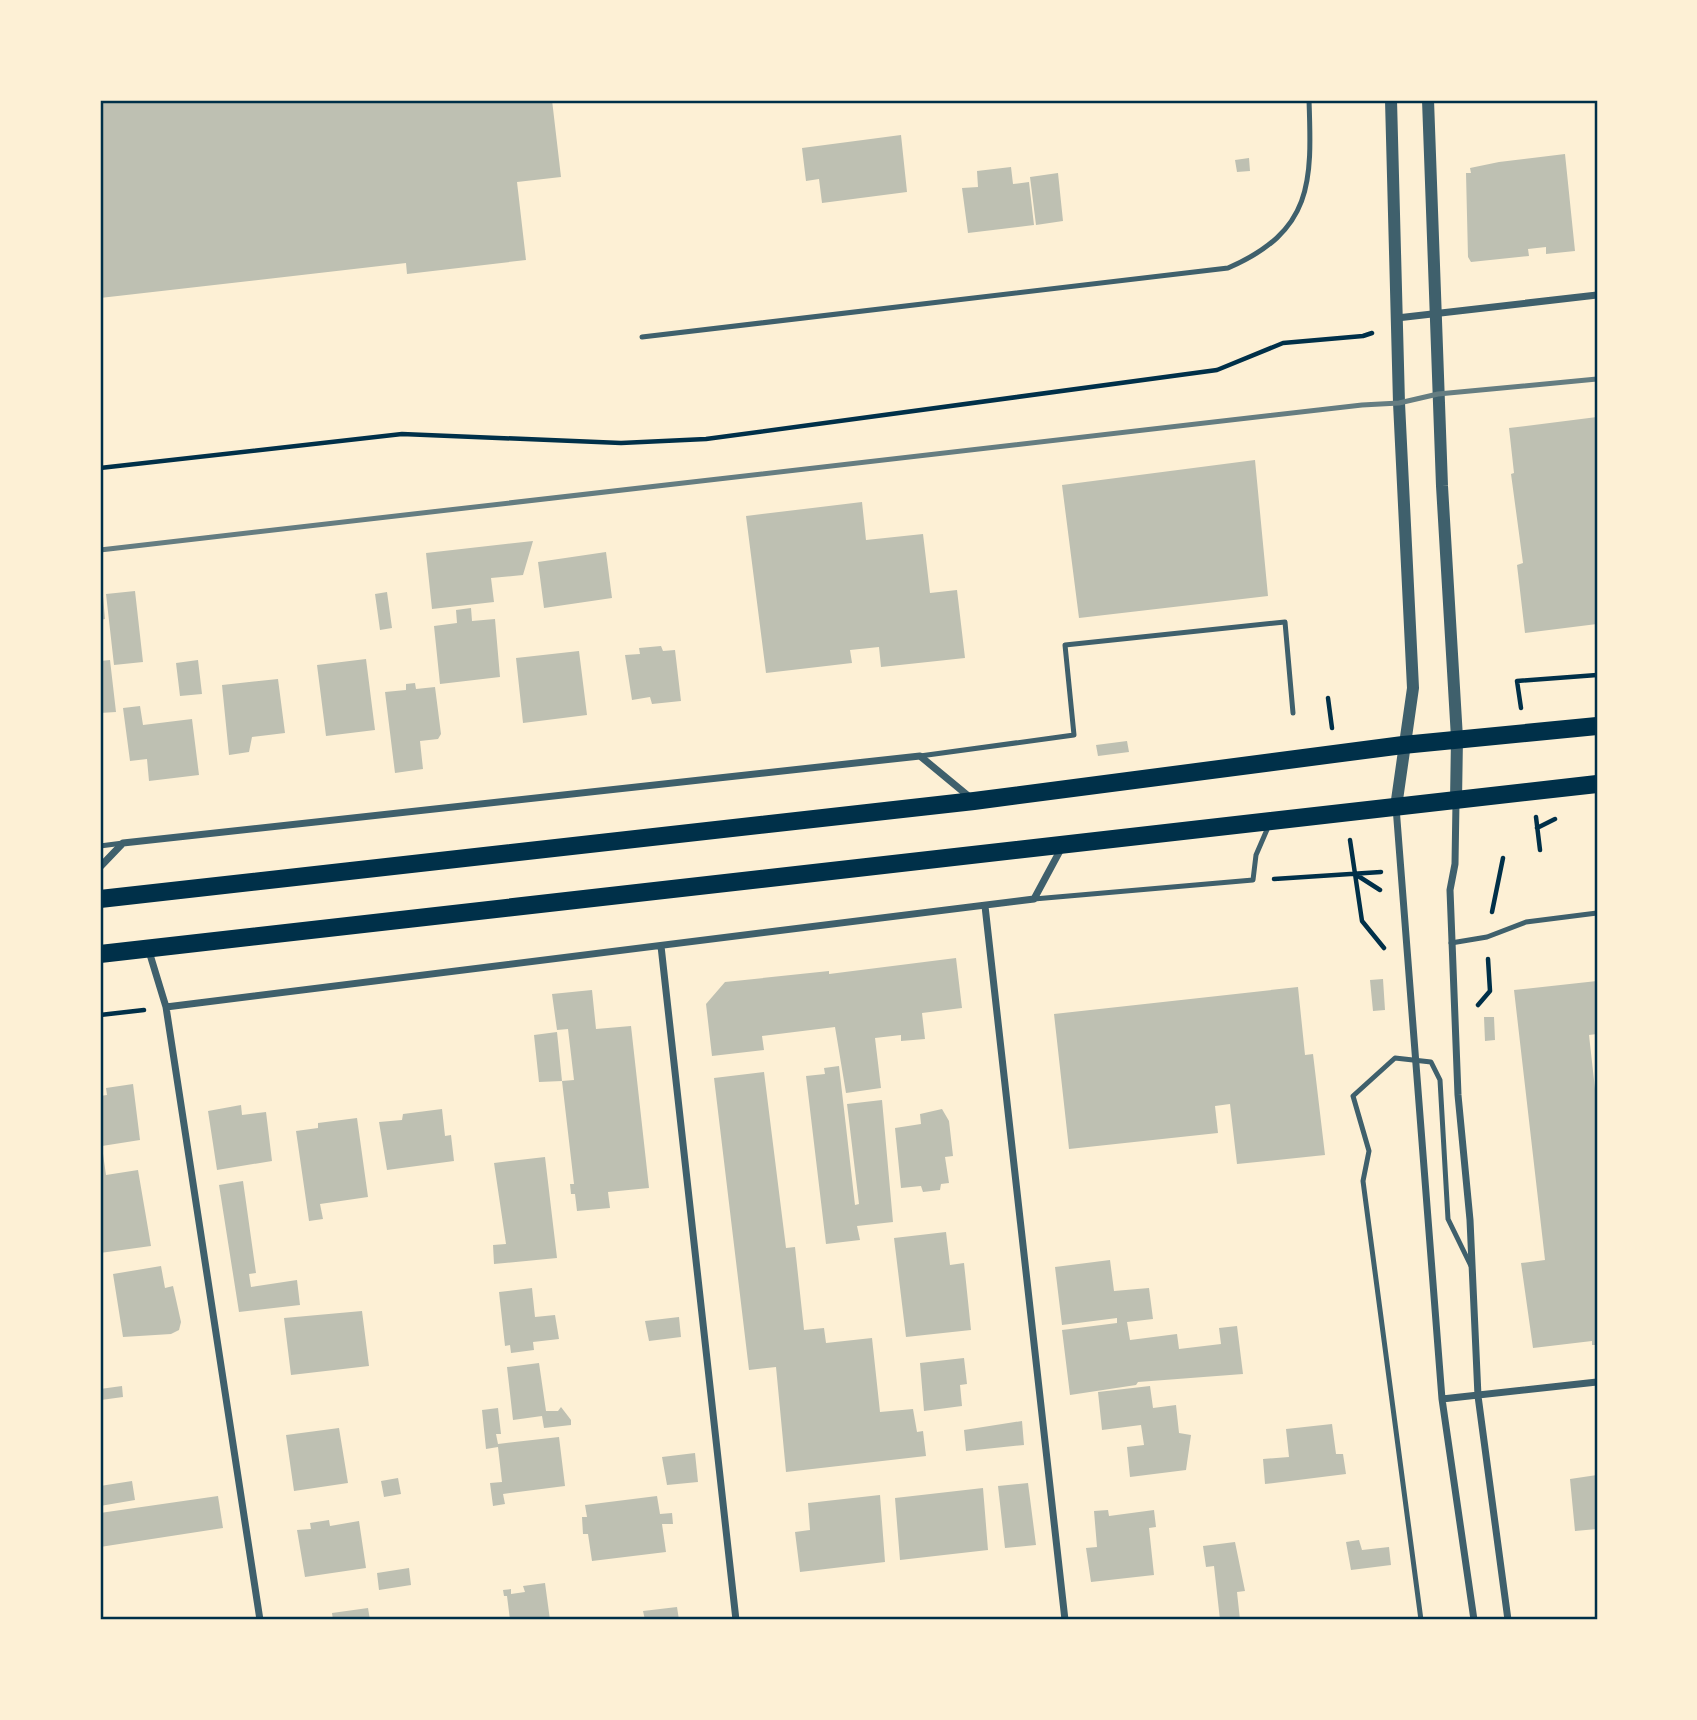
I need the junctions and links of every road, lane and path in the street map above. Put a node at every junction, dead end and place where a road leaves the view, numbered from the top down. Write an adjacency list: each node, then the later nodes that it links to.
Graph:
1 (1309, 100): 7 (lane)
2 (1391, 100): 6 (street)
3 (1428, 100): 5 (street)
4 (1597, 295): 5 (street)
5 (1437, 312): 6 (street); 15 (street)
6 (1397, 318): 8 (path); 16 (street)
7 (642, 337)
8 (100, 468)
9 (1597, 676): 10 (path)
10 (1517, 681)
11 (1328, 698): 12 (path)
12 (1329, 707)
13 (1293, 713): 17 (lane)
14 (1597, 726): 15 (main road)
15 (1457, 738): 16 (main road); 20 (street)
16 (1403, 745): 19 (main road); 21 (street)
17 (920, 756): 19 (street); 26 (street)
18 (1597, 784): 20 (main road)
19 (974, 801): 33 (main road)
20 (1457, 801): 21 (main road); 37 (street)
21 (1396, 807): 23 (main road); 30 (street)
22 (1559, 817): 24 (path)
23 (1270, 821): 27 (main road); 32 (lane)
24 (1537, 828)
25 (1350, 836): 31 (path)
26 (123, 843): 28 (lane); 29 (street)
27 (1064, 843): 34 (street); 39 (main road)
28 (100, 846)
29 (100, 867)
30 (1401, 872): 31 (path); 44 (street)
31 (1354, 873): 32 (path); 40 (path)
32 (1253, 880): 34 (lane)
33 (100, 899)
34 (1034, 899): 35 (street)
35 (985, 906): 38 (street); 51 (street)
36 (1597, 913): 37 (lane)
37 (1451, 943): 45 (street)
38 (661, 946): 42 (street); 50 (street)
39 (147, 947): 41 (main road); 42 (street)
40 (1387, 952)
41 (100, 954)
42 (166, 1007): 43 (path); 49 (street)
43 (100, 1015)
44 (1414, 1059): 45 (lane); 48 (street); 52 (lane)
45 (1471, 1266): 47 (street)
46 (1597, 1382): 47 (street)
47 (1478, 1396): 48 (street); 54 (street)
48 (1442, 1399): 53 (street)
49 (260, 1620)
50 (736, 1620)
51 (1065, 1620)
52 (1420, 1620)
53 (1474, 1620)
54 (1508, 1620)

